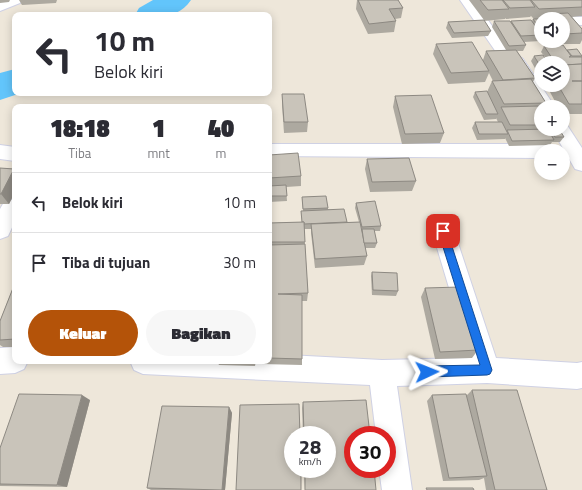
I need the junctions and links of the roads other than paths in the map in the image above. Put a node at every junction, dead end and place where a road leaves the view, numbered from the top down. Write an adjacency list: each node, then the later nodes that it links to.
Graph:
1 (15, 0): 3 (street)
2 (467, 0): 6 (street)
3 (0, 7)
4 (570, 20): 5 (street)
5 (582, 21)
6 (541, 100)
7 (565, 136): 12 (street)
8 (272, 150): 10 (street)
9 (0, 152): 11 (street)
10 (534, 152)
11 (12, 154)
12 (576, 155)
13 (11, 208): 14 (street)
14 (0, 230)
15 (443, 231): 19 (street)
16 (12, 360): 17 (street)
17 (0, 361)
18 (203, 364): 20 (street)
19 (487, 370): 20 (street); 21 (street)
20 (382, 373): 22 (street)
21 (582, 375)
22 (397, 490)

